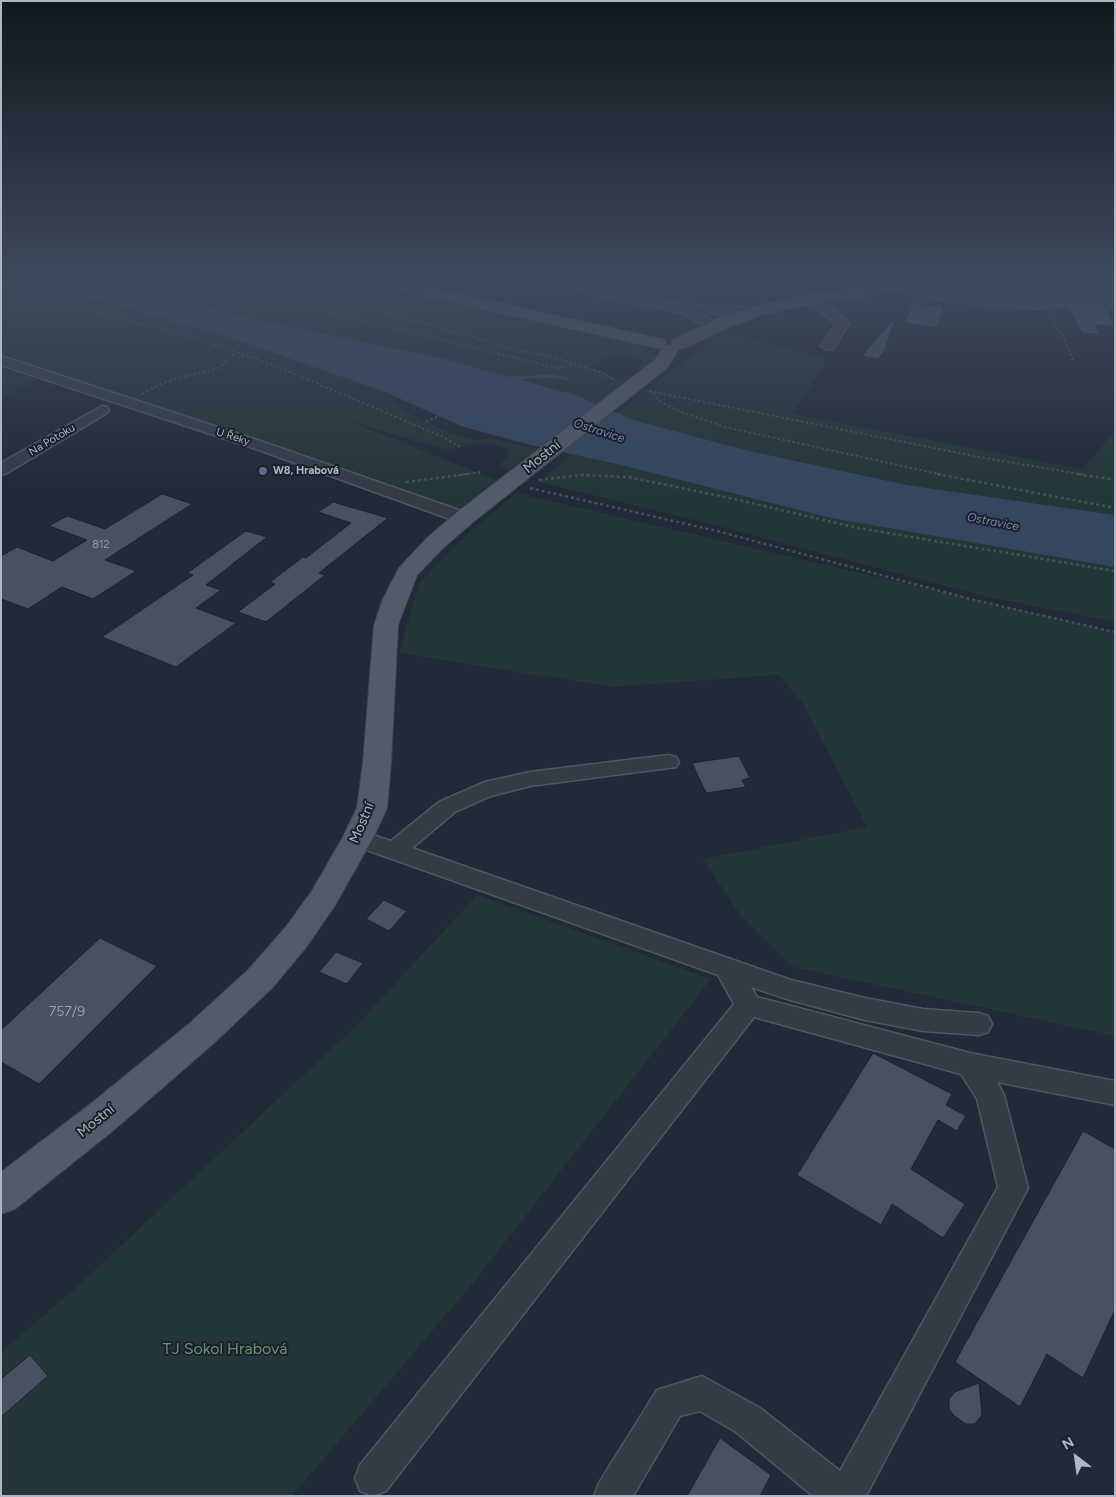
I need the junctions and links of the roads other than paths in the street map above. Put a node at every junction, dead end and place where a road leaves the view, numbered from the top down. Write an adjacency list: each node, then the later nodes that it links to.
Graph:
1 (666, 353): 5 (main road, Mostní)
2 (1, 360): 5 (street, U Řeky)
3 (102, 410): 4 (street, Na Potoku)
4 (1, 470)
5 (464, 518): 7 (main road, Mostní)
6 (668, 762): 8 (street)
7 (358, 838): 8 (street); 14 (main road, Mostní)
8 (394, 851): 9 (street)
9 (728, 969): 10 (street); 11 (street)
10 (748, 1005): 12 (street); 15 (street)
11 (979, 1024)
12 (970, 1064): 13 (street); 18 (street)
13 (1115, 1094)
14 (1, 1196)
15 (373, 1478)
16 (612, 1496): 17 (street)
17 (842, 1496)
18 (846, 1496)

